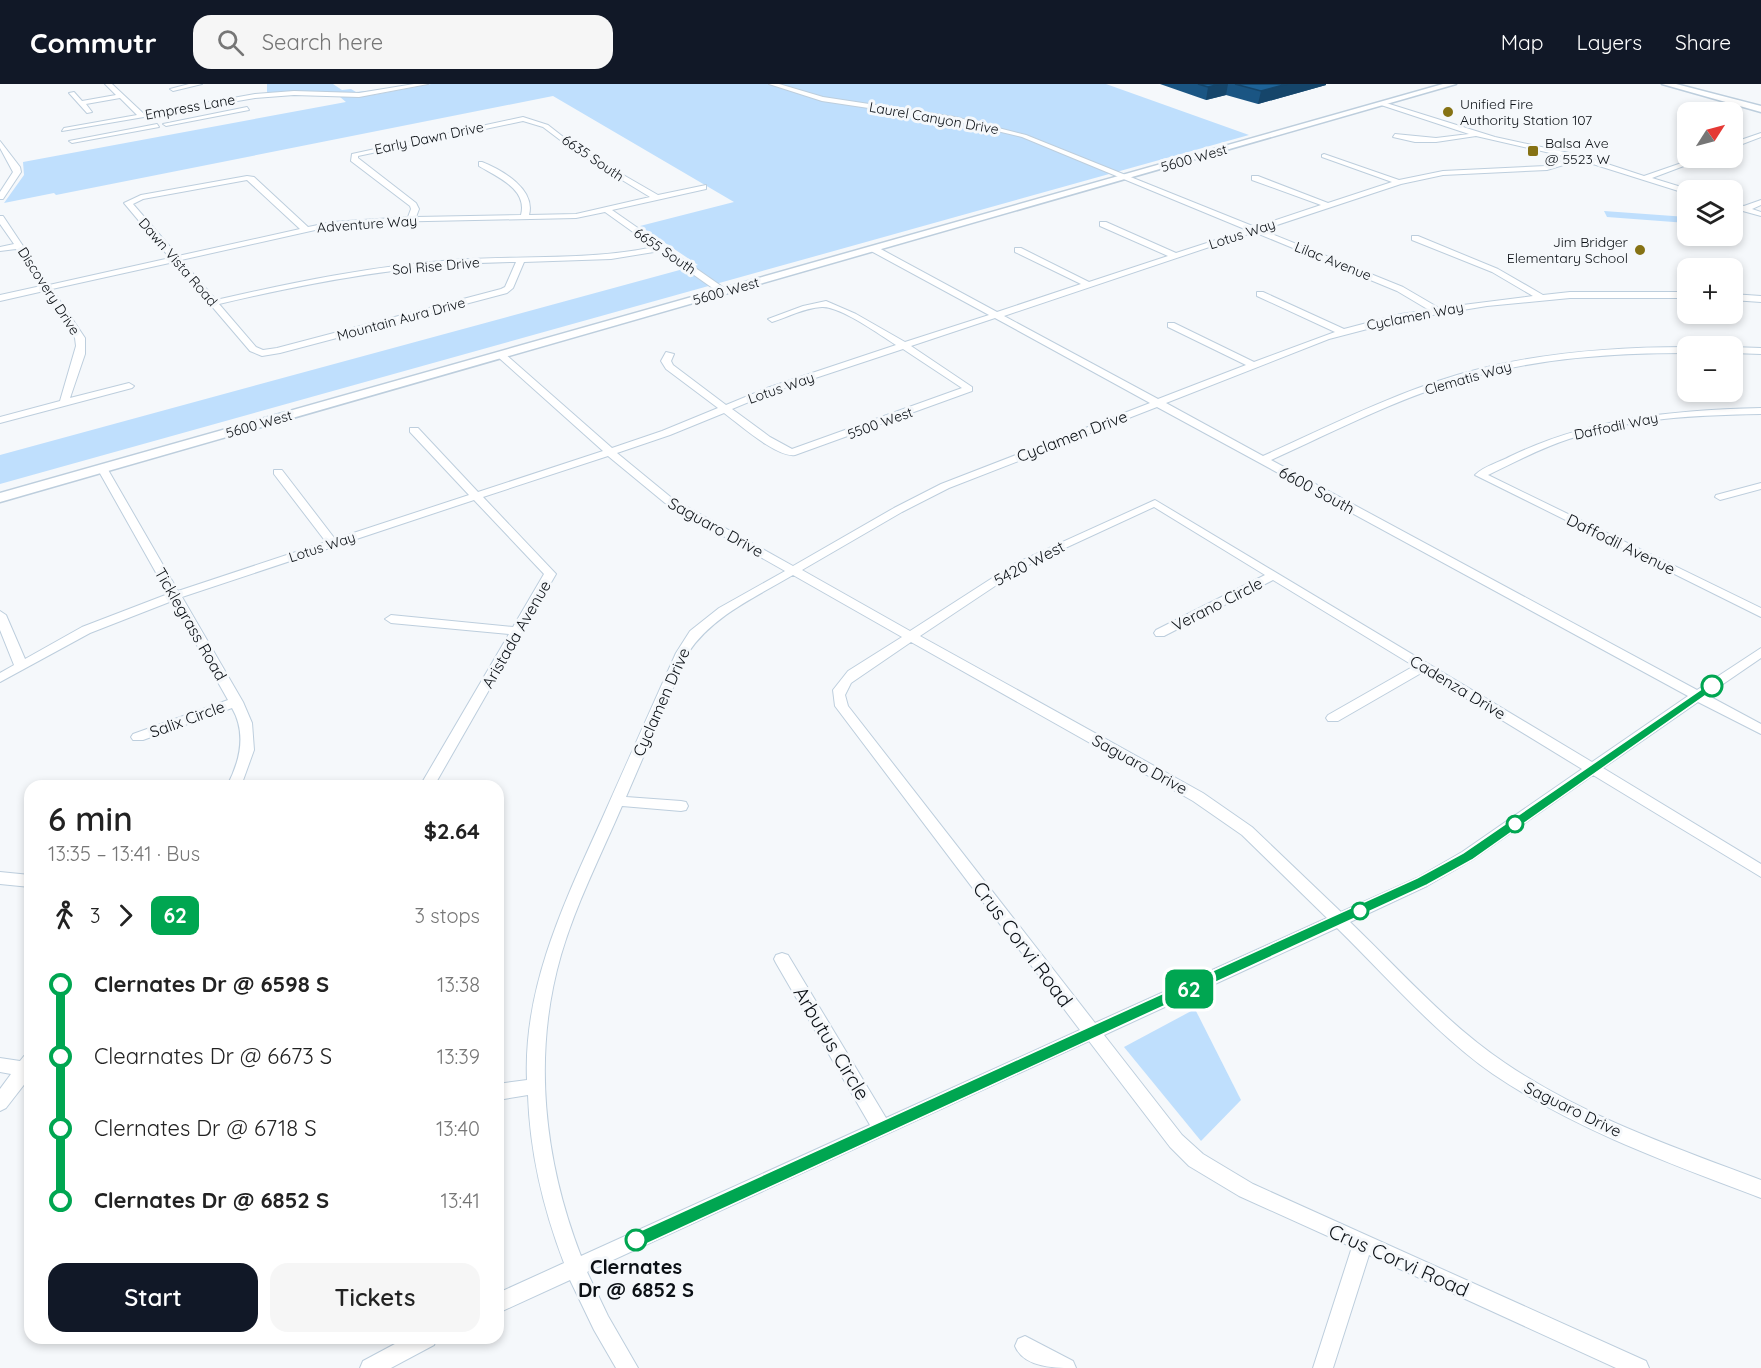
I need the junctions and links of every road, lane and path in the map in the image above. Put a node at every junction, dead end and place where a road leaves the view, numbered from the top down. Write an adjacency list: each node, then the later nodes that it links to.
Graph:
1 (197, 84): 8 (street)
2 (386, 84): 10 (street)
3 (425, 84): 10 (street, Empress Lane)
4 (772, 84): 36 (street, Laurel Canyon Drive)
5 (1452, 84): 13 (main road, 5600 West)
6 (1666, 84): 16 (main road)
7 (113, 85): 11 (street)
8 (173, 88)
9 (71, 90): 12 (street)
10 (394, 90): 14 (street, Empress Lane)
11 (122, 96): 12 (street); 18 (street)
12 (81, 103): 17 (street)
13 (1383, 104): 26 (street); 36 (main road, 5600 West)
14 (195, 106): 18 (street, Empress Lane); 19 (street)
15 (247, 109): 19 (street)
16 (1761, 109)
17 (89, 112)
18 (142, 116): 21 (street, Empress Lane)
19 (207, 117): 22 (street)
20 (528, 119): 43 (street, 6635 South); 51 (street, Early Dawn Drive)
21 (105, 123): 24 (street, Empress Lane); 25 (street)
22 (166, 124)
23 (157, 126): 25 (street)
24 (64, 130)
25 (115, 133): 29 (street)
26 (1478, 134): 28 (street); 33 (street)
27 (1761, 135): 30 (street)
28 (1395, 136)
29 (72, 141)
30 (1743, 142)
31 (1, 147): 42 (street)
32 (1324, 156): 39 (street)
33 (1580, 159): 38 (street); 39 (street, Lotus Way)
34 (482, 164): 50 (street)
35 (1677, 167): 38 (street)
36 (1126, 177): 54 (street, Lilac Avenue); 59 (main road, 5600 West)
37 (1255, 177): 45 (street)
38 (1645, 178): 41 (street)
39 (1399, 182): 45 (street, Lotus Way)
40 (703, 188): 43 (street, Adventure Way)
41 (1677, 188)
42 (0, 197)
43 (658, 198): 47 (street, Adventure Way)
44 (1761, 202): 46 (street)
45 (1329, 206): 54 (street, Lotus Way)
46 (1744, 209): 48 (street)
47 (607, 210): 50 (street, Adventure Way); 57 (street, 6655 South)
48 (1761, 214)
49 (0, 218): 56 (street, Discovery Drive)
50 (524, 218): 51 (street, Adventure Way)
51 (411, 219): 53 (street, Adventure Way)
52 (1103, 224): 61 (street)
53 (305, 229): 62 (street, Adventure Way); 62 (street, Dawn Vista Road)
54 (1256, 230): 61 (street, Lotus Way); 74 (street, Lilac Avenue)
55 (1415, 238): 69 (street)
56 (18, 246): 58 (street); 65 (street, Discovery Drive)
57 (661, 248): 63 (street, Sol Rise Drive); 66 (street, 6655 South)
58 (0, 249)
59 (874, 249): 66 (main road, 5600 West); 75 (street, 6600 South)
60 (1018, 250): 64 (street)
61 (1176, 256): 64 (street, Lotus Way)
62 (175, 258): 65 (street, Adventure Way); 73 (street, Dawn Vista Road)
63 (521, 260): 73 (street, Sol Rise Drive); 83 (street, Mountain Aura Drive)
64 (1089, 285): 75 (street, Lotus Way)
65 (46, 288): 70 (street, Adventure Way); 88 (street, Discovery Drive)
66 (724, 292): 85 (main road, 5600 West)
67 (1260, 294): 78 (street)
68 (1677, 295): 69 (street, Cyclamen Way)
69 (1540, 297): 74 (street, Cyclamen Way)
70 (0, 298)
71 (1743, 298): 72 (street)
72 (1761, 299)
73 (214, 303): 83 (street, Dawn Vista Road)
74 (1436, 310): 78 (street, Cyclamen Way)
75 (996, 316): 79 (street, Lotus Way); 89 (street, 6600 South)
76 (772, 319): 79 (street)
77 (1171, 325): 86 (street)
78 (1343, 332): 86 (street, Cyclamen Way)
79 (903, 346): 90 (street, Lotus Way); 90 (street, 5500 West)
80 (1677, 350): 95 (street, Clematis Way)
81 (1743, 350): 82 (street)
82 (1761, 351)
83 (262, 353)
84 (669, 354): 90 (street)
85 (501, 355): 94 (street, Saguaro Drive); 96 (main road, 5600 West)
86 (1253, 365): 89 (street, Cyclamen Way)
87 (129, 386): 88 (street)
88 (64, 403): 92 (street)
89 (1157, 403): 95 (street, 6600 South); 105 (street, Cyclamen Drive)
90 (726, 410): 94 (street, Lotus Way)
91 (1761, 411): 98 (street, Daffodil Way)
92 (0, 420)
93 (414, 430): 100 (street)
94 (611, 452): 100 (street, Lotus Way); 105 (street, Saguaro Drive)
95 (1262, 460): 118 (street, 6600 South)
96 (102, 468): 102 (main road, 5600 West); 107 (street, Ticklegrass Road)
97 (278, 472): 104 (street)
98 (1480, 476): 108 (street, Daffodil Avenue)
99 (1761, 486): 101 (street)
100 (477, 496): 104 (street, Lotus Way); 111 (street, Aristada Avenue)
101 (1720, 497)
102 (0, 498)
103 (1155, 503): 106 (street, Cadenza Drive); 113 (street, 5420 West)
104 (333, 544): 107 (street, Lotus Way)
105 (794, 570): 113 (street, Saguaro Drive); 126 (street, Cyclamen Drive)
106 (1274, 575): 112 (street, Verano Circle); 116 (street, Cadenza Drive)
107 (175, 596): 115 (street, Lotus Way); 119 (street, Ticklegrass Road)
108 (1761, 613)
109 (0, 615): 115 (street)
110 (391, 619): 111 (street)
111 (519, 631): 125 (street, Aristada Avenue)
112 (1160, 633)
113 (910, 636): 131 (street, Saguaro Drive); 133 (street, Crus Corvi Road)
114 (1761, 652): 118 (street)
115 (21, 666): 117 (street, Lotus Way)
116 (1424, 666): 120 (street); 123 (street, Cadenza Drive)
117 (0, 678)
118 (1698, 696): 121 (street, 6600 South); 123 (street)
119 (236, 702): 122 (street, Salix Circle); 124 (street, Ticklegrass Road)
120 (1333, 718)
121 (1761, 730)
122 (138, 737)
123 (1593, 769): 128 (street, Cadenza Drive); 131 (street)
124 (237, 780)
125 (431, 780)
126 (617, 801): 127 (street); 137 (street, Cyclamen Drive)
127 (681, 806)
128 (1761, 871)
129 (0, 878): 130 (street)
130 (24, 880)
131 (1338, 921): 133 (street); 141 (street, Saguaro Drive)
132 (782, 958): 140 (street, Arbutus Circle)
133 (1092, 1033): 140 (street); 142 (street, Crus Corvi Road)
134 (0, 1065): 135 (street)
135 (24, 1067)
136 (24, 1072): 139 (street)
137 (534, 1086): 138 (street); 143 (street, Cyclamen Drive)
138 (504, 1091)
139 (0, 1103)
140 (882, 1128): 143 (street)
141 (1761, 1189)
142 (1363, 1243): 150 (street); 151 (street, Crus Corvi Road)
143 (575, 1268): 144 (street); 148 (street, Cyclamen Drive)
144 (504, 1300)
145 (416, 1344): 147 (street)
146 (1025, 1346): 149 (street)
147 (370, 1368)
148 (628, 1368)
149 (1066, 1368)
150 (1323, 1368)
151 (1639, 1368)

